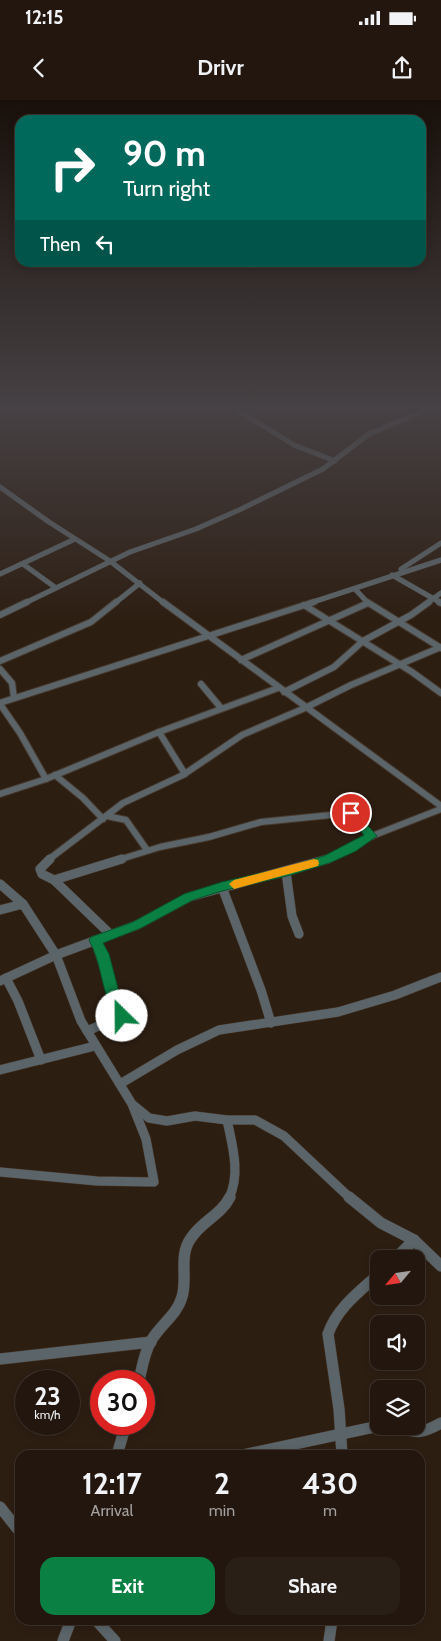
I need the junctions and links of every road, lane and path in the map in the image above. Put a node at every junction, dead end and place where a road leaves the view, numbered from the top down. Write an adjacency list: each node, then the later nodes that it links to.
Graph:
1 (303, 479): 6 (street)
2 (0, 486): 3 (street)
3 (75, 539): 6 (street); 7 (street)
4 (441, 543): 9 (street)
5 (441, 560): 9 (street)
6 (110, 561): 10 (street); 11 (street)
7 (23, 564): 8 (street); 11 (street)
8 (0, 574)
9 (393, 574): 12 (street); 14 (street)
10 (140, 583): 21 (street); 25 (street)
11 (56, 588): 18 (street)
12 (355, 589): 15 (street); 17 (street)
13 (441, 594): 14 (street)
14 (434, 598): 16 (street); 20 (street)
15 (368, 603): 19 (street); 20 (street)
16 (441, 603)
17 (304, 605): 19 (street); 21 (street)
18 (0, 615)
19 (328, 620): 22 (street); 24 (street)
20 (399, 621): 22 (street); 23 (street)
21 (207, 636): 24 (street); 31 (street)
22 (362, 641): 26 (street); 29 (street)
23 (441, 647): 26 (street)
24 (241, 660): 29 (street)
25 (0, 661)
26 (398, 665): 30 (street); 34 (street)
27 (0, 669): 31 (street)
28 (201, 684): 33 (street)
29 (281, 690): 33 (street); 34 (street)
30 (441, 693)
31 (14, 698): 32 (street)
32 (0, 703): 38 (street)
33 (221, 708): 35 (street)
34 (305, 708): 36 (street); 40 (street)
35 (158, 732): 36 (street); 37 (street)
36 (184, 774): 41 (street)
37 (56, 775): 38 (street); 41 (street)
38 (46, 779): 39 (street)
39 (0, 794)
40 (441, 808): 42 (street)
41 (105, 817): 43 (street); 45 (street)
42 (372, 836): 43 (street); 44 (street)
43 (147, 850): 45 (street)
44 (286, 872): 47 (street); 50 (street)
45 (54, 880): 51 (street)
46 (0, 884): 48 (street)
47 (222, 887): 51 (street); 56 (street)
48 (23, 904): 49 (street); 53 (street)
49 (0, 910)
50 (299, 934)
51 (111, 935): 52 (street)
52 (95, 940): 53 (street); 57 (street)
53 (56, 955): 55 (street); 57 (street)
54 (441, 977): 56 (street)
55 (3, 980): 59 (street)
56 (271, 1023): 61 (street)
57 (87, 1031): 58 (street)
58 (95, 1046): 59 (street); 61 (street)
59 (41, 1060): 60 (street)
60 (0, 1070)
61 (120, 1084): 62 (street)
62 (132, 1104): 63 (street); 64 (street)
63 (227, 1120): 65 (street); 69 (street)
64 (0, 1172)
65 (414, 1240): 66 (street); 67 (street)
66 (404, 1250)
67 (441, 1266)
68 (370, 1283): 74 (street)
69 (151, 1342): 70 (street); 71 (street)
70 (0, 1359)
71 (142, 1370)
72 (441, 1423): 75 (street)
73 (370, 1427): 74 (street)
74 (341, 1432): 78 (street); 79 (street)
75 (425, 1432)
76 (123, 1435): 77 (street)
77 (118, 1450)
78 (264, 1450)
79 (342, 1450)
80 (0, 1507): 81 (street)
81 (15, 1526)
82 (69, 1625): 85 (street)
83 (101, 1625): 86 (street)
84 (331, 1625): 87 (street)
85 (63, 1641)
86 (115, 1641)
87 (328, 1641)

